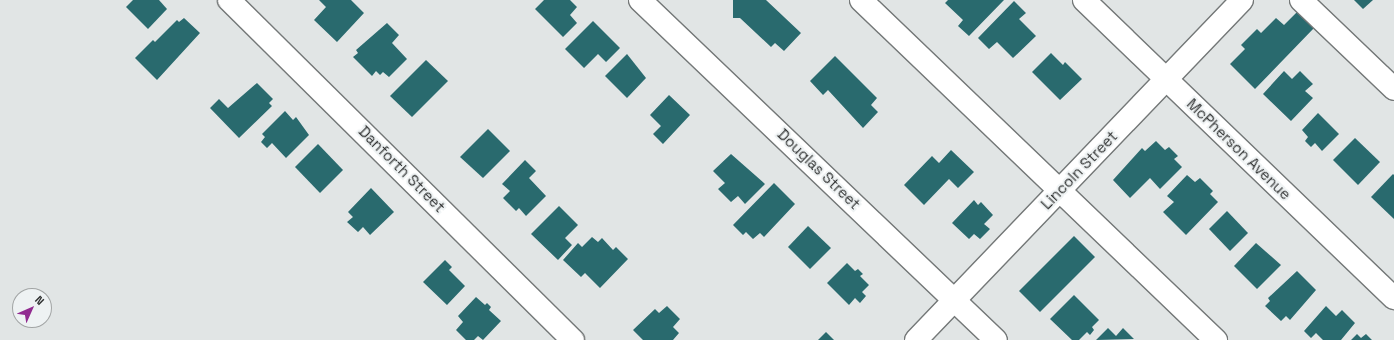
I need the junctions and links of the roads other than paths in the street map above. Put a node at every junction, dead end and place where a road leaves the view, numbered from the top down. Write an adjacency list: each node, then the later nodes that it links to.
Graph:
1 (229, 0): 12 (street, Danforth Street)
2 (640, 0): 11 (street, Douglas Street)
3 (861, 0): 9 (street)
4 (1084, 0): 7 (street, McPherson Avenue)
5 (1242, 0): 7 (street, Lincoln Street)
6 (1301, 0): 8 (street)
7 (1166, 79): 9 (street, Lincoln Street); 10 (street, McPherson Avenue)
8 (1394, 89)
9 (1059, 190): 11 (street, Lincoln Street); 15 (street)
10 (1394, 298)
11 (954, 300): 13 (street, Lincoln Street); 14 (street, Douglas Street)
12 (573, 340)
13 (916, 340)
14 (996, 340)
15 (1216, 340)

